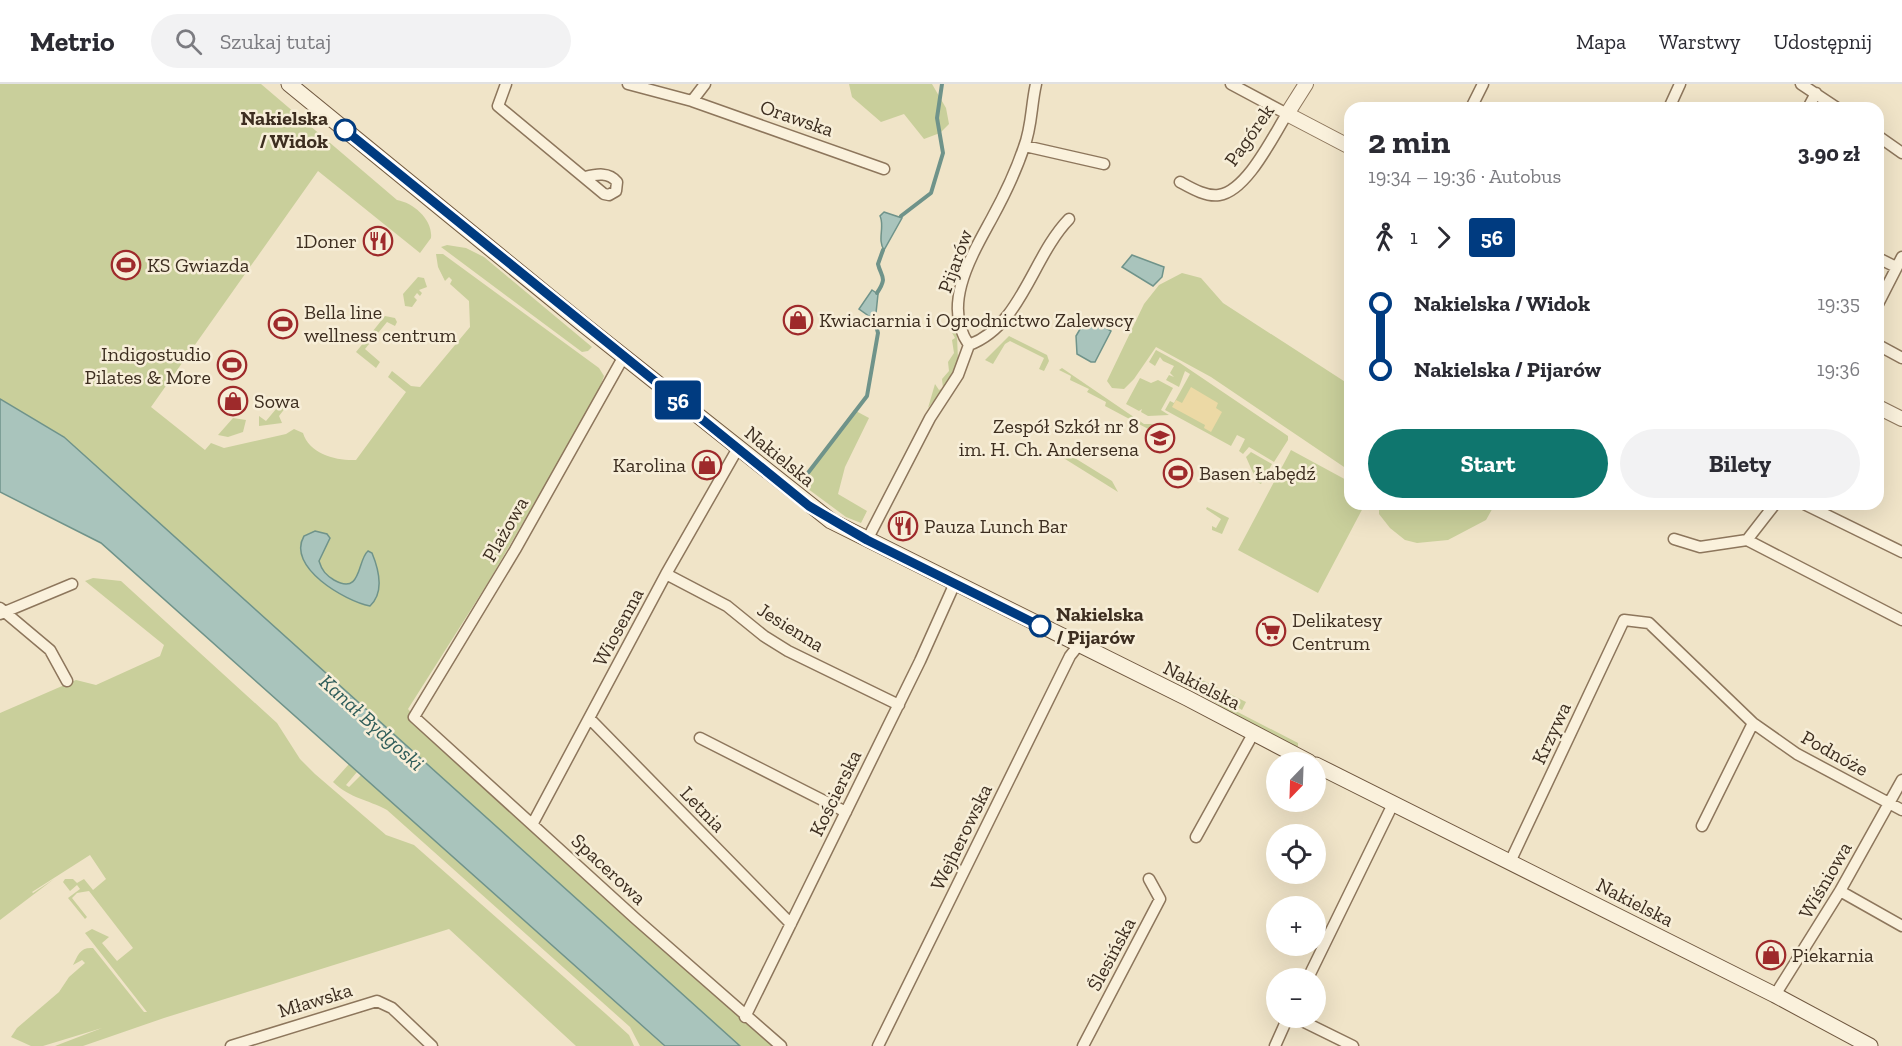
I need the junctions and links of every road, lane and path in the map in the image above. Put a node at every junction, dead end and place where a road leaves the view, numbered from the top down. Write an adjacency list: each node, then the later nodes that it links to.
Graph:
1 (289, 84): 33 (main road, Nakielska)
2 (506, 84): 24 (street)
3 (628, 84): 12 (street, Orawska)
4 (705, 84): 12 (street)
5 (1035, 84): 20 (street, Pijarów)
6 (1231, 84): 17 (street)
7 (1306, 84): 17 (street, Pagórek)
8 (1483, 84): 13 (street)
9 (1680, 84): 14 (street)
10 (1801, 84): 11 (street)
11 (1816, 93): 15 (street); 16 (street)
12 (692, 101): 23 (street, Orawska)
13 (1474, 102)
14 (1672, 102)
15 (1811, 102)
16 (1829, 102)
17 (1287, 114): 19 (street); 25 (street, Pagórek)
18 (1884, 140): 21 (street)
19 (1344, 144)
20 (1025, 146): 22 (street); 31 (street, Pijarów)
21 (1902, 153)
22 (1104, 164)
23 (884, 169)
24 (585, 177)
25 (1180, 182)
26 (1070, 219): 31 (street)
27 (1902, 257): 29 (street)
28 (1884, 261): 29 (street)
29 (1896, 267): 30 (street)
30 (1884, 292)
31 (969, 345): 41 (street)
32 (1884, 348): 34 (street)
33 (624, 356): 37 (main road, Nakielska); 53 (street, Plażowa)
34 (1902, 358)
35 (1884, 410): 36 (street)
36 (1902, 419)
37 (738, 448): 41 (main road, Nakielska); 44 (street, Wiosenna)
38 (1770, 510): 42 (street)
39 (1816, 510): 43 (street)
40 (1674, 539): 42 (street)
41 (867, 540): 46 (main road, Nakielska)
42 (1747, 540): 49 (street)
43 (1902, 552)
44 (666, 574): 52 (street, Jesienna); 54 (street, Wiosenna)
45 (72, 584): 47 (street)
46 (955, 584): 50 (main road, Nakielska); 52 (street, Kościerska)
47 (2, 611): 51 (street)
48 (1624, 620): 55 (street, Podnóże); 68 (street, Krzywa)
49 (1902, 620)
50 (1078, 646): 56 (main road, Nakielska); 81 (street, Wejherowska)
51 (67, 681)
52 (899, 705): 64 (street, Kościerska)
53 (414, 717): 65 (street, Spacerowa)
54 (590, 718): 65 (street, Wiosenna); 71 (street, Letnia)
55 (1753, 723): 61 (street, Podnóże); 66 (street)
56 (1253, 734): 58 (main road, Nakielska); 67 (street)
57 (700, 738): 64 (street)
58 (1289, 752)
59 (1326, 770): 62 (main road, Nakielska)
60 (1902, 780): 61 (street, Wiśniowa)
61 (1889, 803): 63 (street, Podnóże); 70 (street, Wiśniowa)
62 (1393, 804): 68 (main road, Nakielska); 73 (street)
63 (1902, 810)
64 (846, 813): 71 (street, Kościerska)
65 (533, 824): 75 (street, Spacerowa)
66 (1702, 826)
67 (1196, 837)
68 (1510, 862): 74 (main road, Nakielska)
69 (1149, 879): 82 (street, Ślesińska)
70 (1840, 891): 72 (street); 74 (street, Wiśniowa)
71 (791, 924): 75 (street, Kościerska)
72 (1902, 926)
73 (1313, 968)
74 (1775, 996): 85 (main road, Nakielska)
75 (745, 1017): 80 (street, Spacerowa)
76 (1283, 1028): 83 (street)
77 (1316, 1028): 84 (street)
78 (231, 1046): 79 (street, Mławska)
79 (432, 1046)
80 (781, 1046)
81 (878, 1046)
82 (1083, 1046)
83 (1275, 1046)
84 (1353, 1046)
85 (1870, 1046)

